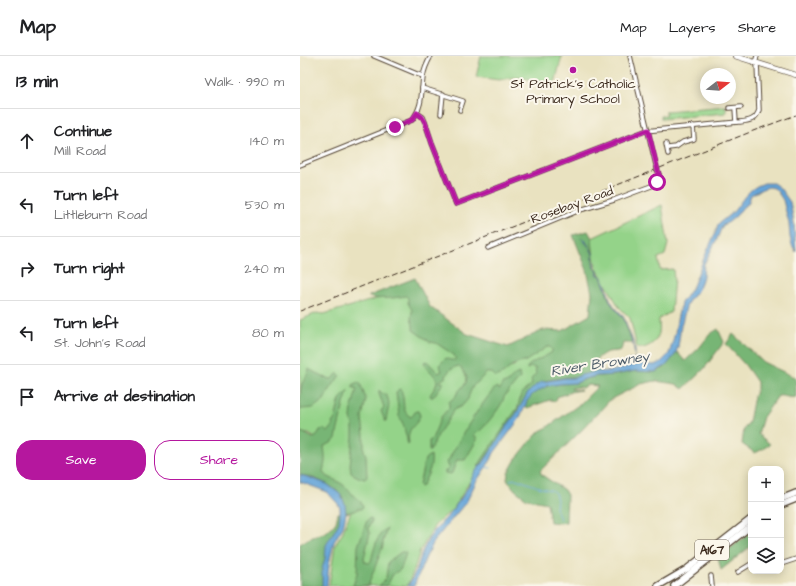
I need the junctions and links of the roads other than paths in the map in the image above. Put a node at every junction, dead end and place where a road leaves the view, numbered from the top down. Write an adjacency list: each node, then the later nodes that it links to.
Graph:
1 (374, 56): 8 (street)
2 (431, 56): 8 (street)
3 (630, 56): 19 (street)
4 (735, 56): 6 (main road)
5 (757, 56): 6 (street)
6 (756, 63): 7 (main road); 17 (street)
7 (796, 75)
8 (423, 76): 9 (street)
9 (422, 88): 10 (street); 15 (street)
10 (443, 94): 14 (street); 16 (street)
11 (741, 107): 13 (street)
12 (729, 108): 13 (street)
13 (735, 108): 17 (street)
14 (460, 110)
15 (417, 113): 19 (street); 23 (street)
16 (441, 114)
17 (738, 122): 18 (street)
18 (693, 126): 19 (street); 21 (street)
19 (648, 130): 24 (street, Rosebay Road, bridge)
20 (666, 144): 21 (street)
21 (668, 148): 22 (street)
22 (668, 154)
23 (300, 165)
24 (488, 248)
25 (796, 493): 26 (highway)
26 (784, 498)
27 (796, 499): 28 (highway)
28 (784, 504)
29 (748, 521): 36 (highway, A167)
30 (748, 528): 37 (highway, A167)
31 (796, 559): 32 (street)
32 (784, 563)
33 (748, 565): 34 (street)
34 (738, 572)
35 (710, 580): 38 (street)
36 (661, 585): 37 (highway)
37 (674, 586)
38 (712, 586)

